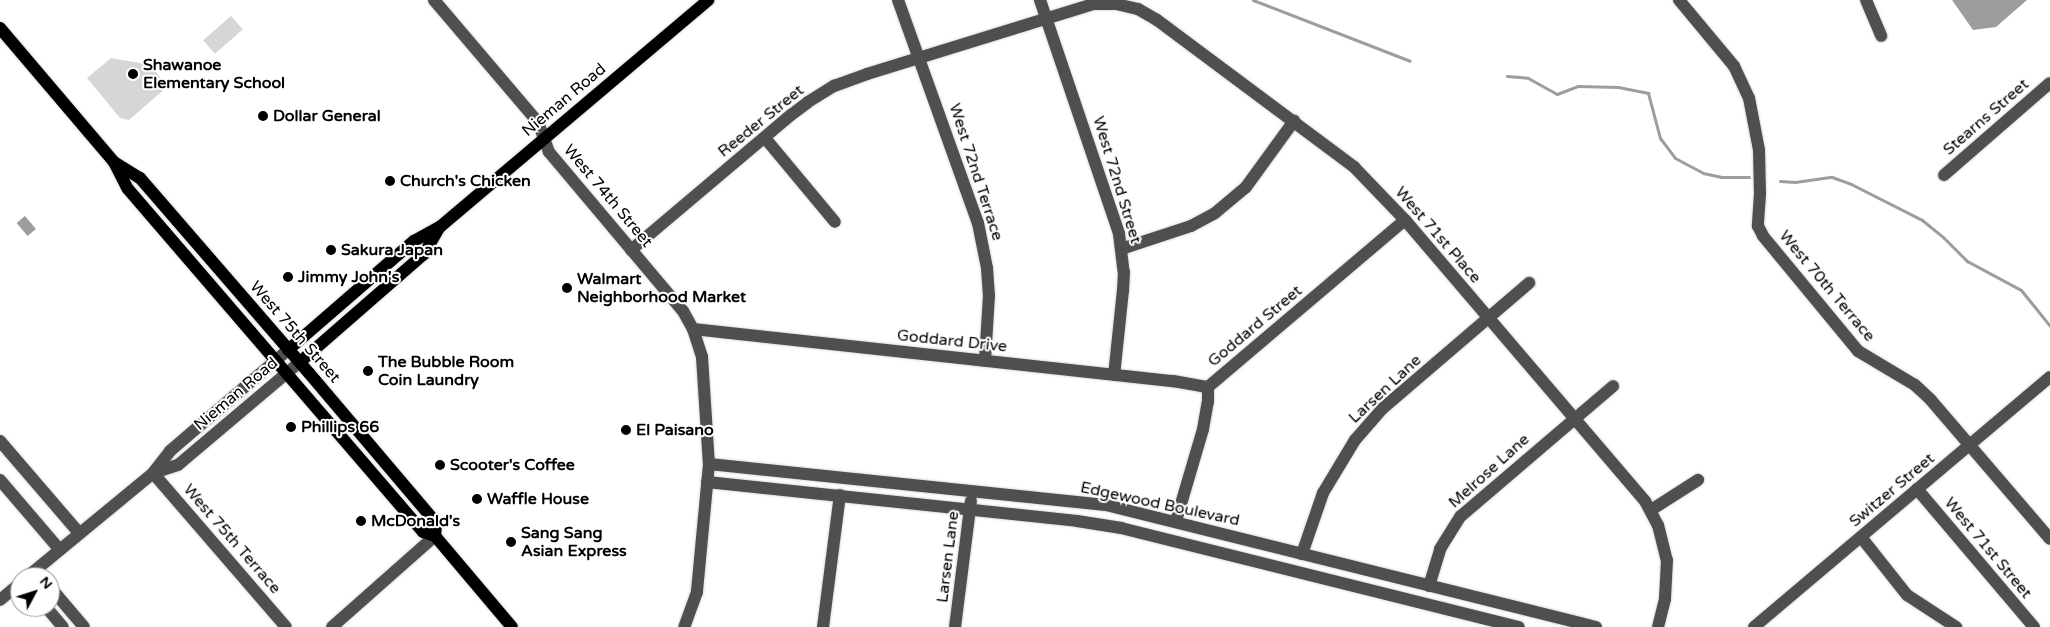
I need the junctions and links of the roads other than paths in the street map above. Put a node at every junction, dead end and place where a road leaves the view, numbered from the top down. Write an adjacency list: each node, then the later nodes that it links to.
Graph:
1 (434, 0): 14 (street, West 74th Street)
2 (708, 0): 14 (main road, Nieman Road)
3 (898, 0): 10 (street, West 72nd Terrace)
4 (1040, 0): 7 (street, West 72nd Street)
5 (1679, 0): 36 (street, West 70th Terrace)
6 (1866, 0): 9 (street)
7 (1047, 18): 10 (street, Reeder Street); 12 (street, West 71st Place); 20 (street, West 72nd Street)
8 (1, 32): 15 (main road, West 75th Street)
9 (1881, 36)
10 (920, 58): 13 (street, Reeder Street); 27 (street, West 72nd Terrace)
11 (2050, 83): 16 (street, Stearns Street)
12 (1294, 122): 17 (street, West 71st Place); 20 (street)
13 (765, 138): 18 (street); 21 (street, Reeder Street)
14 (544, 139): 19 (main road, Nieman Road); 21 (street, West 74th Street)
15 (114, 162): 25 (main road, West 75th Street); 26 (main road, West 75th Street)
16 (1944, 175)
17 (1405, 220): 23 (street, West 71st Place); 33 (street, Goddard Street)
18 (835, 222)
19 (441, 226): 25 (main road, Nieman Road); 28 (main road, Nieman Road)
20 (1121, 249): 30 (street, West 72nd Street)
21 (631, 250): 24 (street, West 74th Street)
22 (1529, 284): 23 (street, Larsen Lane)
23 (1488, 318): 34 (street, West 71st Place); 53 (street, Larsen Lane)
24 (693, 329): 27 (street, Goddard Drive); 37 (street, West 74th Street)
25 (288, 350): 26 (street, Nieman Road); 28 (main road, West 75th Street)
26 (276, 361): 29 (main road, West 75th Street); 38 (street, Nieman Road)
27 (985, 361): 30 (street, Goddard Drive)
28 (300, 362): 29 (street, Nieman Road); 49 (main road, West 75th Street)
29 (286, 373): 38 (street, Nieman Road); 49 (main road, West 75th Street)
30 (1114, 375): 33 (street, Goddard Drive)
31 (2050, 376): 36 (street, Switzer Street)
32 (1612, 386): 34 (street, Melrose Lane)
33 (1208, 387): 47 (street, Goddard Street)
34 (1573, 418): 46 (street, West 71st Place); 55 (street, Melrose Lane)
35 (0, 440): 48 (street)
36 (1971, 444): 42 (street, Switzer Street); 51 (street, West 70th Terrace)
37 (709, 464): 41 (street, West 74th Street); 43 (street, Edgewood Boulevard)
38 (153, 473): 48 (street, Nieman Road); 63 (street, West 75th Terrace)
39 (0, 480): 52 (street)
40 (1698, 480): 46 (street)
41 (707, 482): 44 (street, Edgewood Boulevard); 66 (street, West 74th Street)
42 (1917, 489): 50 (street, Switzer Street); 73 (street, West 71st Street)
43 (972, 491): 45 (street, Larsen Lane); 47 (street, Edgewood Boulevard)
44 (840, 495): 45 (street, Edgewood Boulevard); 67 (street)
45 (969, 509): 68 (street, Larsen Lane); 69 (street, Edgewood Boulevard)
46 (1651, 510): 71 (street, West 71st Place)
47 (1176, 521): 53 (street, Edgewood Boulevard)
48 (80, 533): 52 (street, Nieman Road)
49 (435, 536): 64 (street); 65 (main road, West 75th Street)
50 (1861, 537): 60 (street, Switzer Street); 72 (street)
51 (2050, 539)
52 (60, 550): 54 (street, Nieman Road)
53 (1302, 554): 55 (street, Edgewood Boulevard)
54 (43, 567)
55 (1430, 586): 70 (street, Edgewood Boulevard)
56 (10, 592): 58 (street)
57 (60, 599): 62 (street)
58 (0, 600)
59 (54, 617): 61 (street)
60 (1761, 625)
61 (63, 627)
62 (84, 627)
63 (286, 627)
64 (332, 627)
65 (512, 627)
66 (684, 627)
67 (823, 627)
68 (955, 627)
69 (1519, 627)
70 (1596, 627)
71 (1658, 627)
72 (1956, 627)
73 (2034, 627)

